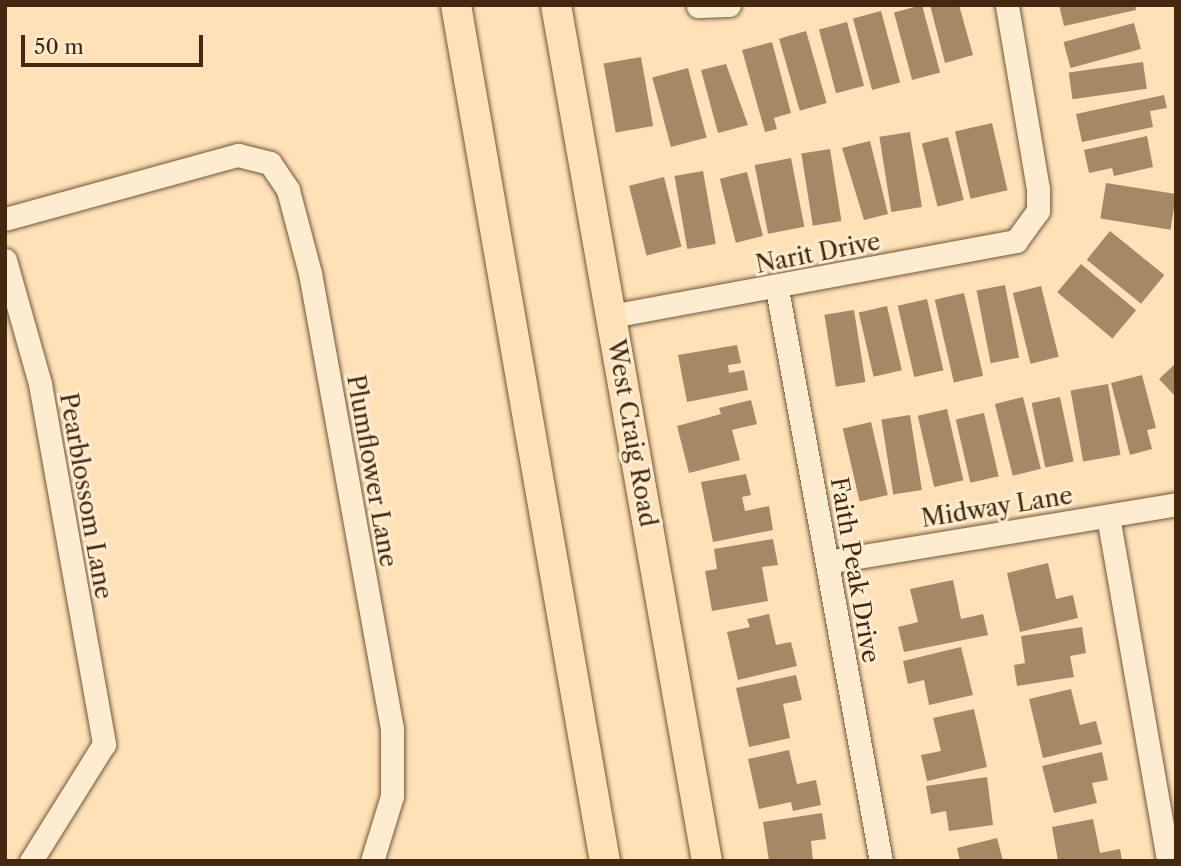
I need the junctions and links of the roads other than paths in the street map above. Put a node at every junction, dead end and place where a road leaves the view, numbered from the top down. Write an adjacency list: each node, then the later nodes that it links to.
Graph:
1 (456, 5): 15 (main road)
2 (556, 5): 9 (main road, West Craig Road)
3 (729, 5): 5 (street)
4 (1007, 5): 8 (street, Narit Drive)
5 (698, 6)
6 (5, 219): 14 (street, Plumflower Lane)
7 (5, 260): 13 (street, Pearblossom Lane)
8 (777, 289): 9 (street, Narit Drive); 12 (street, Faith Peak Drive)
9 (611, 316): 16 (main road, West Craig Road)
10 (1176, 504): 11 (street, Midway Lane)
11 (1108, 516): 12 (street, Midway Lane); 18 (street)
12 (827, 562): 17 (street, Faith Peak Drive)
13 (31, 861)
14 (372, 861)
15 (605, 861)
16 (707, 861)
17 (880, 861)
18 (1168, 861)

